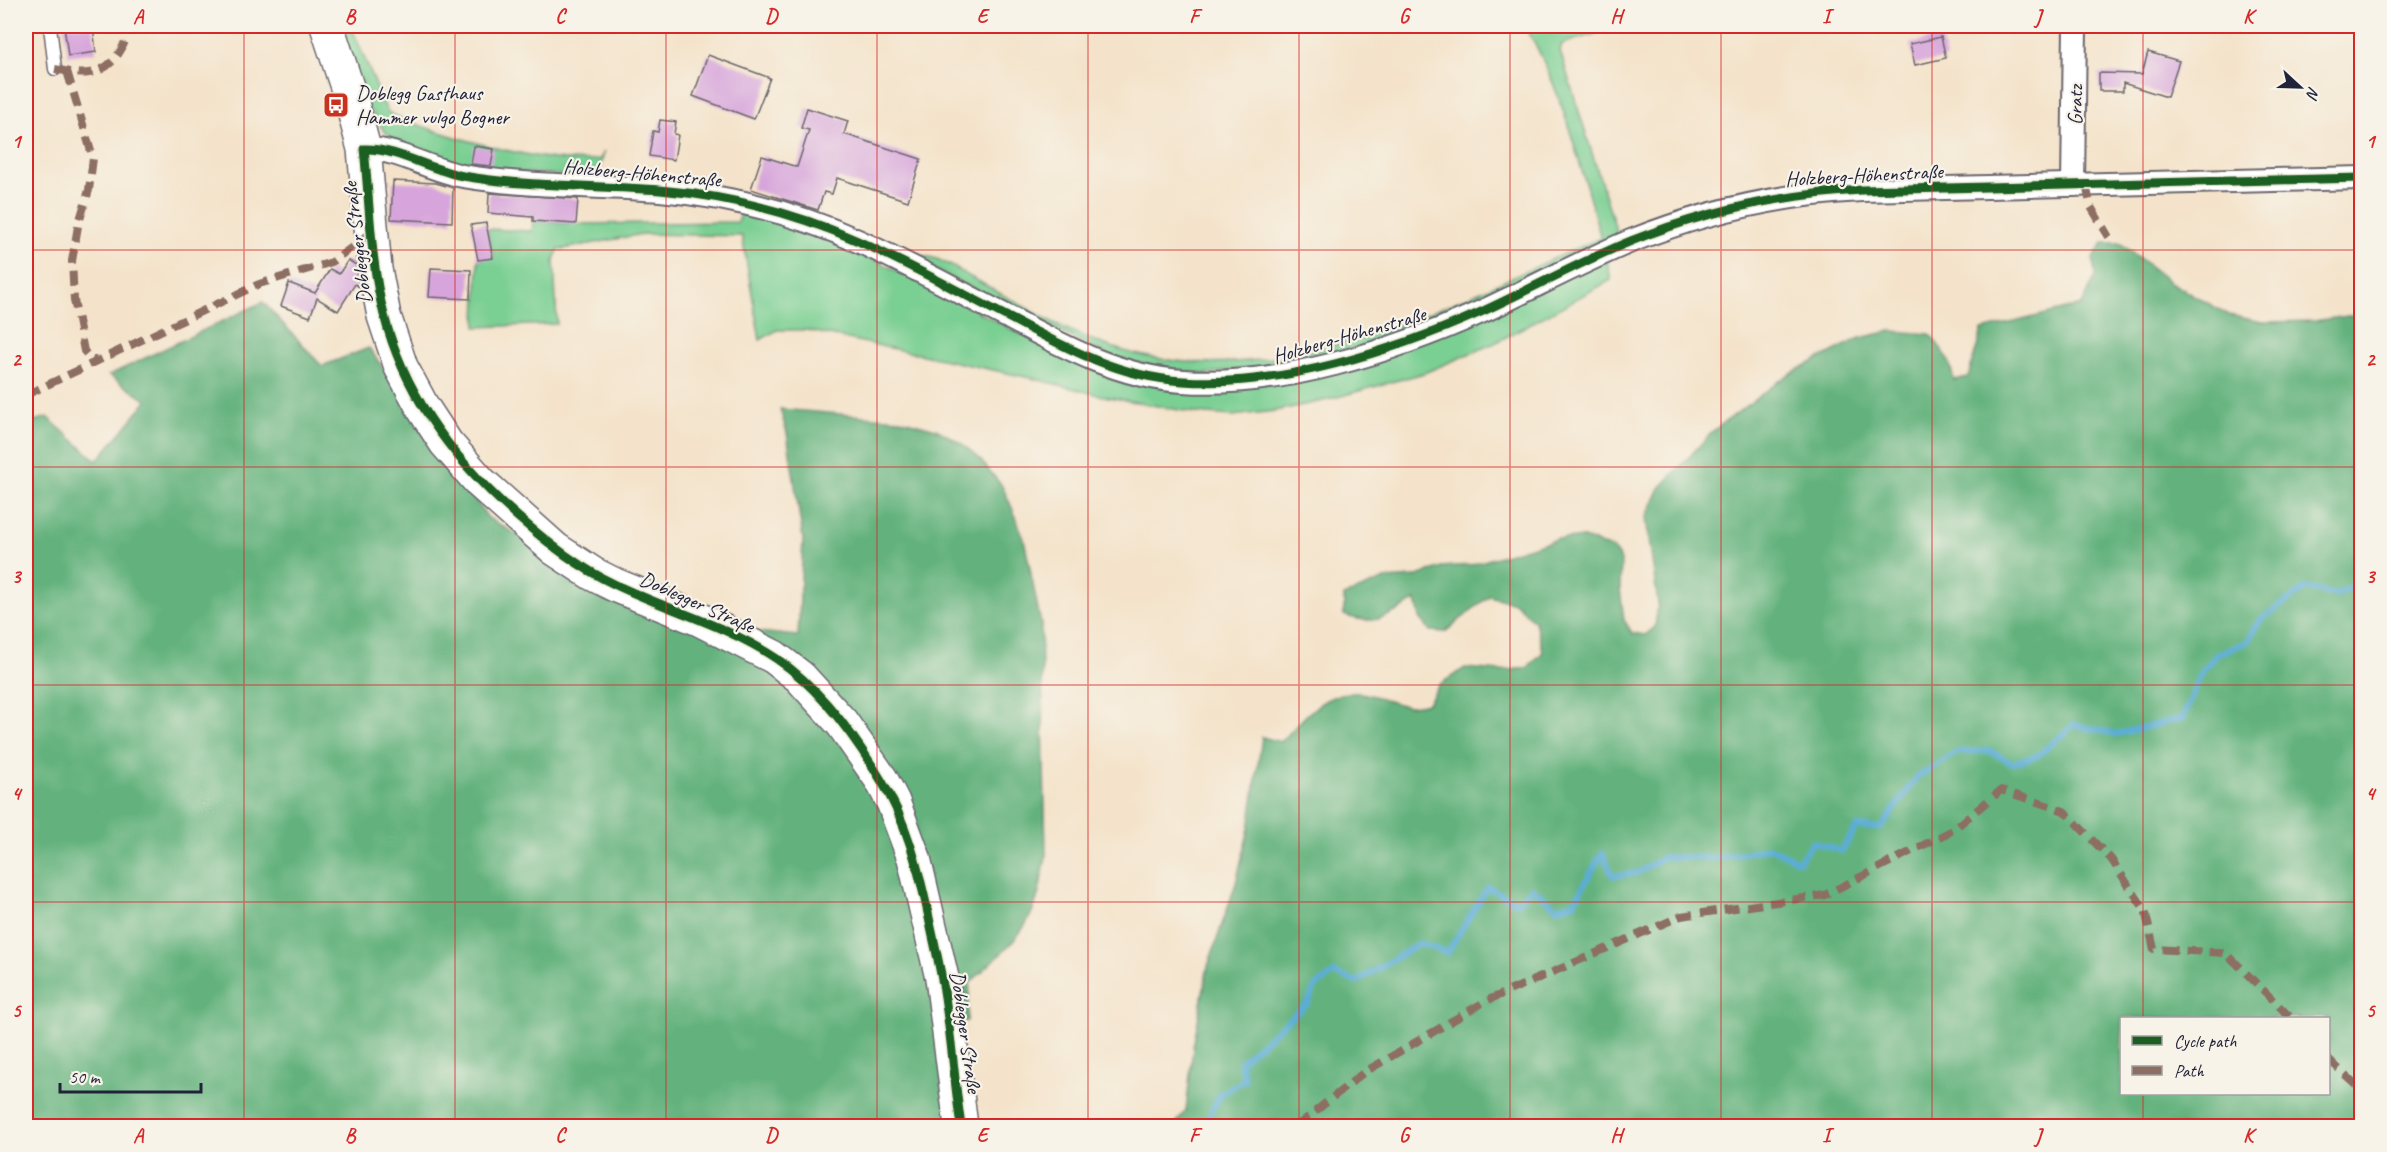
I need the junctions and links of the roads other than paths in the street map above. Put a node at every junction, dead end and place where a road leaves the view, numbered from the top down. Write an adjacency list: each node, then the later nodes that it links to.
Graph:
1 (50, 26): 4 (lane)
2 (327, 26): 5 (street, Doblegger Straße)
3 (2075, 26): 7 (street, Gratz)
4 (55, 69)
5 (364, 149): 7 (street, Holzberg-Höhenstraße); 8 (street, Doblegger Straße)
6 (2361, 178): 7 (street, Holzberg-Höhenstraße)
7 (2073, 185)
8 (961, 1126)

